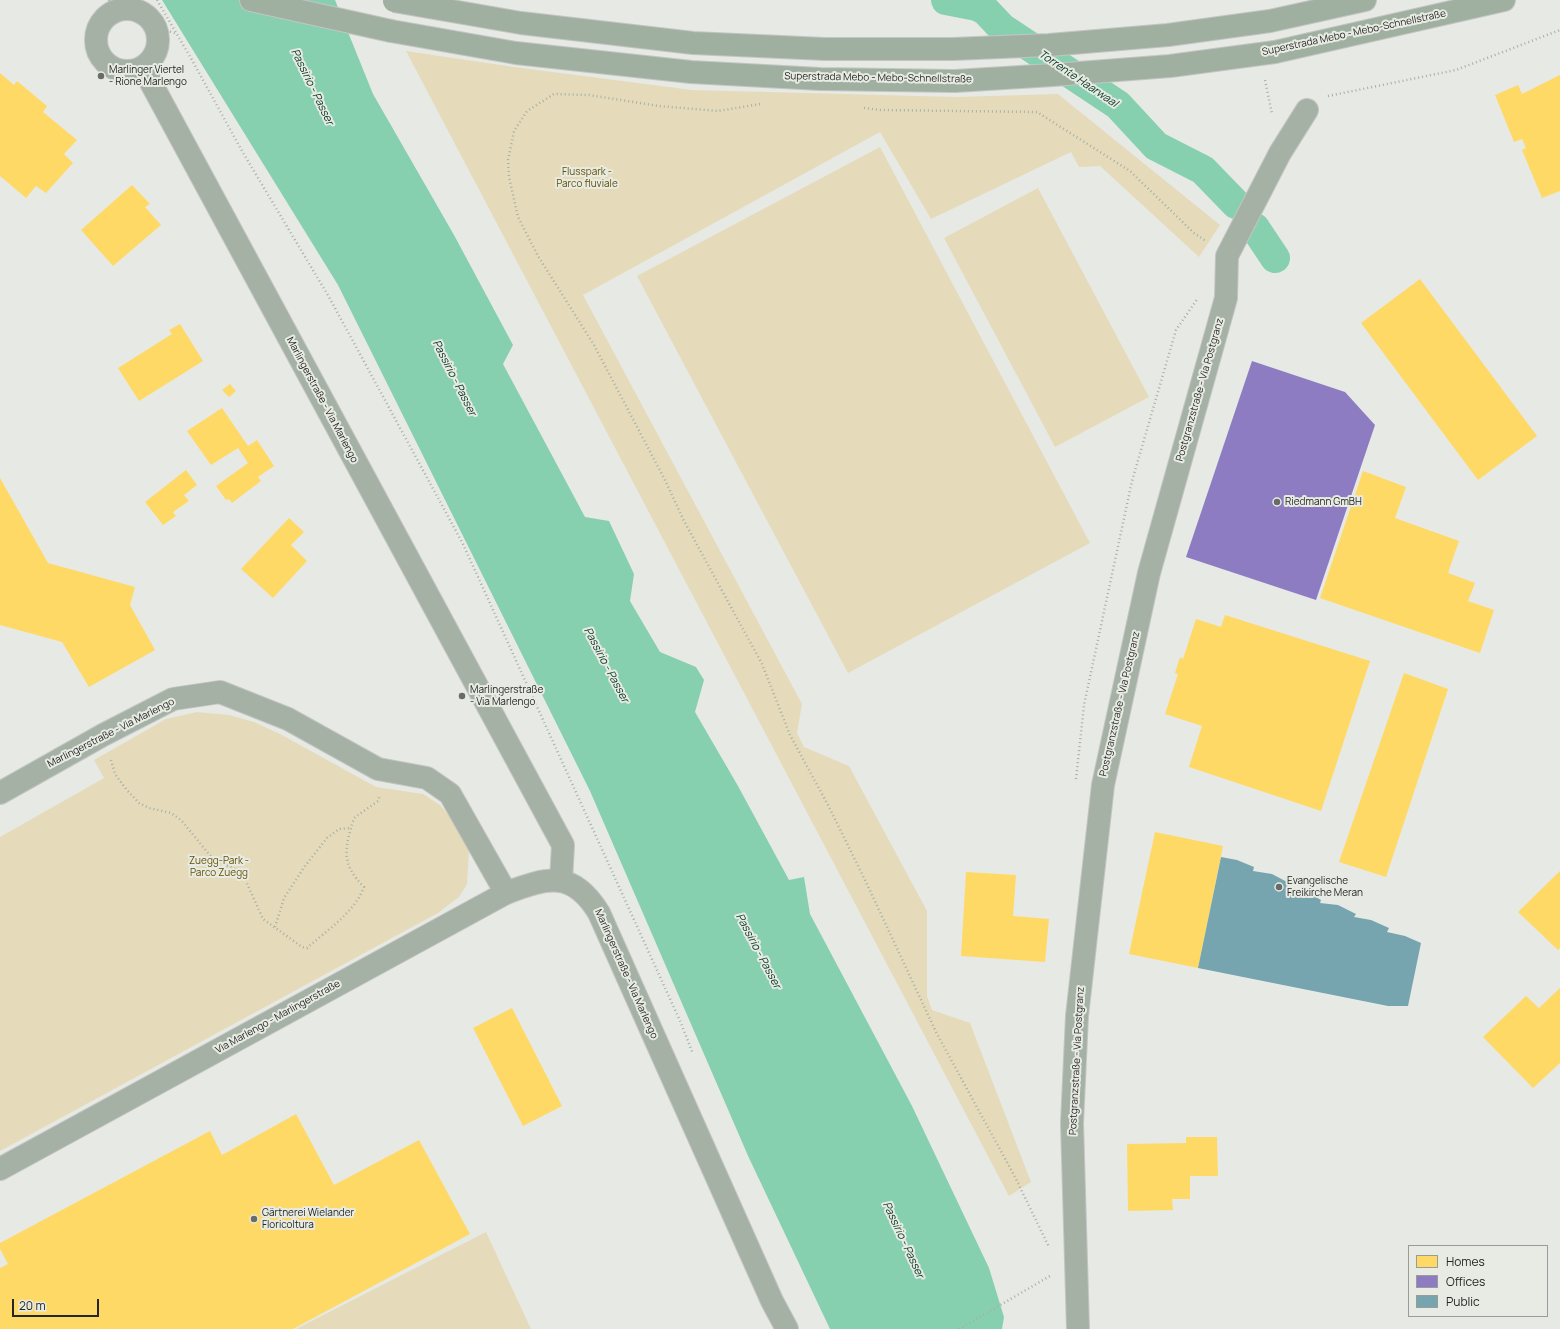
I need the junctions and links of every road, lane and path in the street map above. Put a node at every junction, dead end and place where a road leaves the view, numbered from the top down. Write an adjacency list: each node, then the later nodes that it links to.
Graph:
1 (157, 0): 9 (path)
2 (251, 0): 5 (highway, Superstrada Mebo - Mebo-Schnellstraße, bridge)
3 (389, 0): 4 (highway, bridge)
4 (1365, 0)
5 (1504, 0)
6 (111, 6): 7 (street); 10 (street)
7 (155, 26): 9 (path); 10 (street)
8 (1560, 30): 13 (path)
9 (177, 34): 22 (path)
10 (143, 68): 19 (street, Marlingerstraße - Via Marlengo)
11 (762, 103): 24 (path)
12 (858, 107): 14 (path)
13 (1307, 110): 14 (street, Postgranzstraße - Via Postgranz)
14 (1227, 256): 28 (street, Postgranzstraße - Via Postgranz)
15 (103, 735): 16 (street, Marlingerstraße - Via Marlengo); 17 (street, Marlingerstraße - Via Marlengo); 21 (path)
16 (385, 771): 18 (path); 20 (street, Marlingerstraße - Via Marlengo)
17 (0, 792)
18 (351, 828): 21 (path); 21 (path)
19 (561, 881): 20 (street, Via Marlengo - Marlingerstraße); 26 (street, Marlingerstraße - Via Marlengo)
20 (506, 893): 23 (street, Via Marlengo - Marlingerstraße)
21 (275, 927)
22 (695, 1060)
23 (0, 1169)
24 (1051, 1252)
25 (1044, 1279): 27 (path)
26 (787, 1329)
27 (959, 1329)
28 (1078, 1329)

